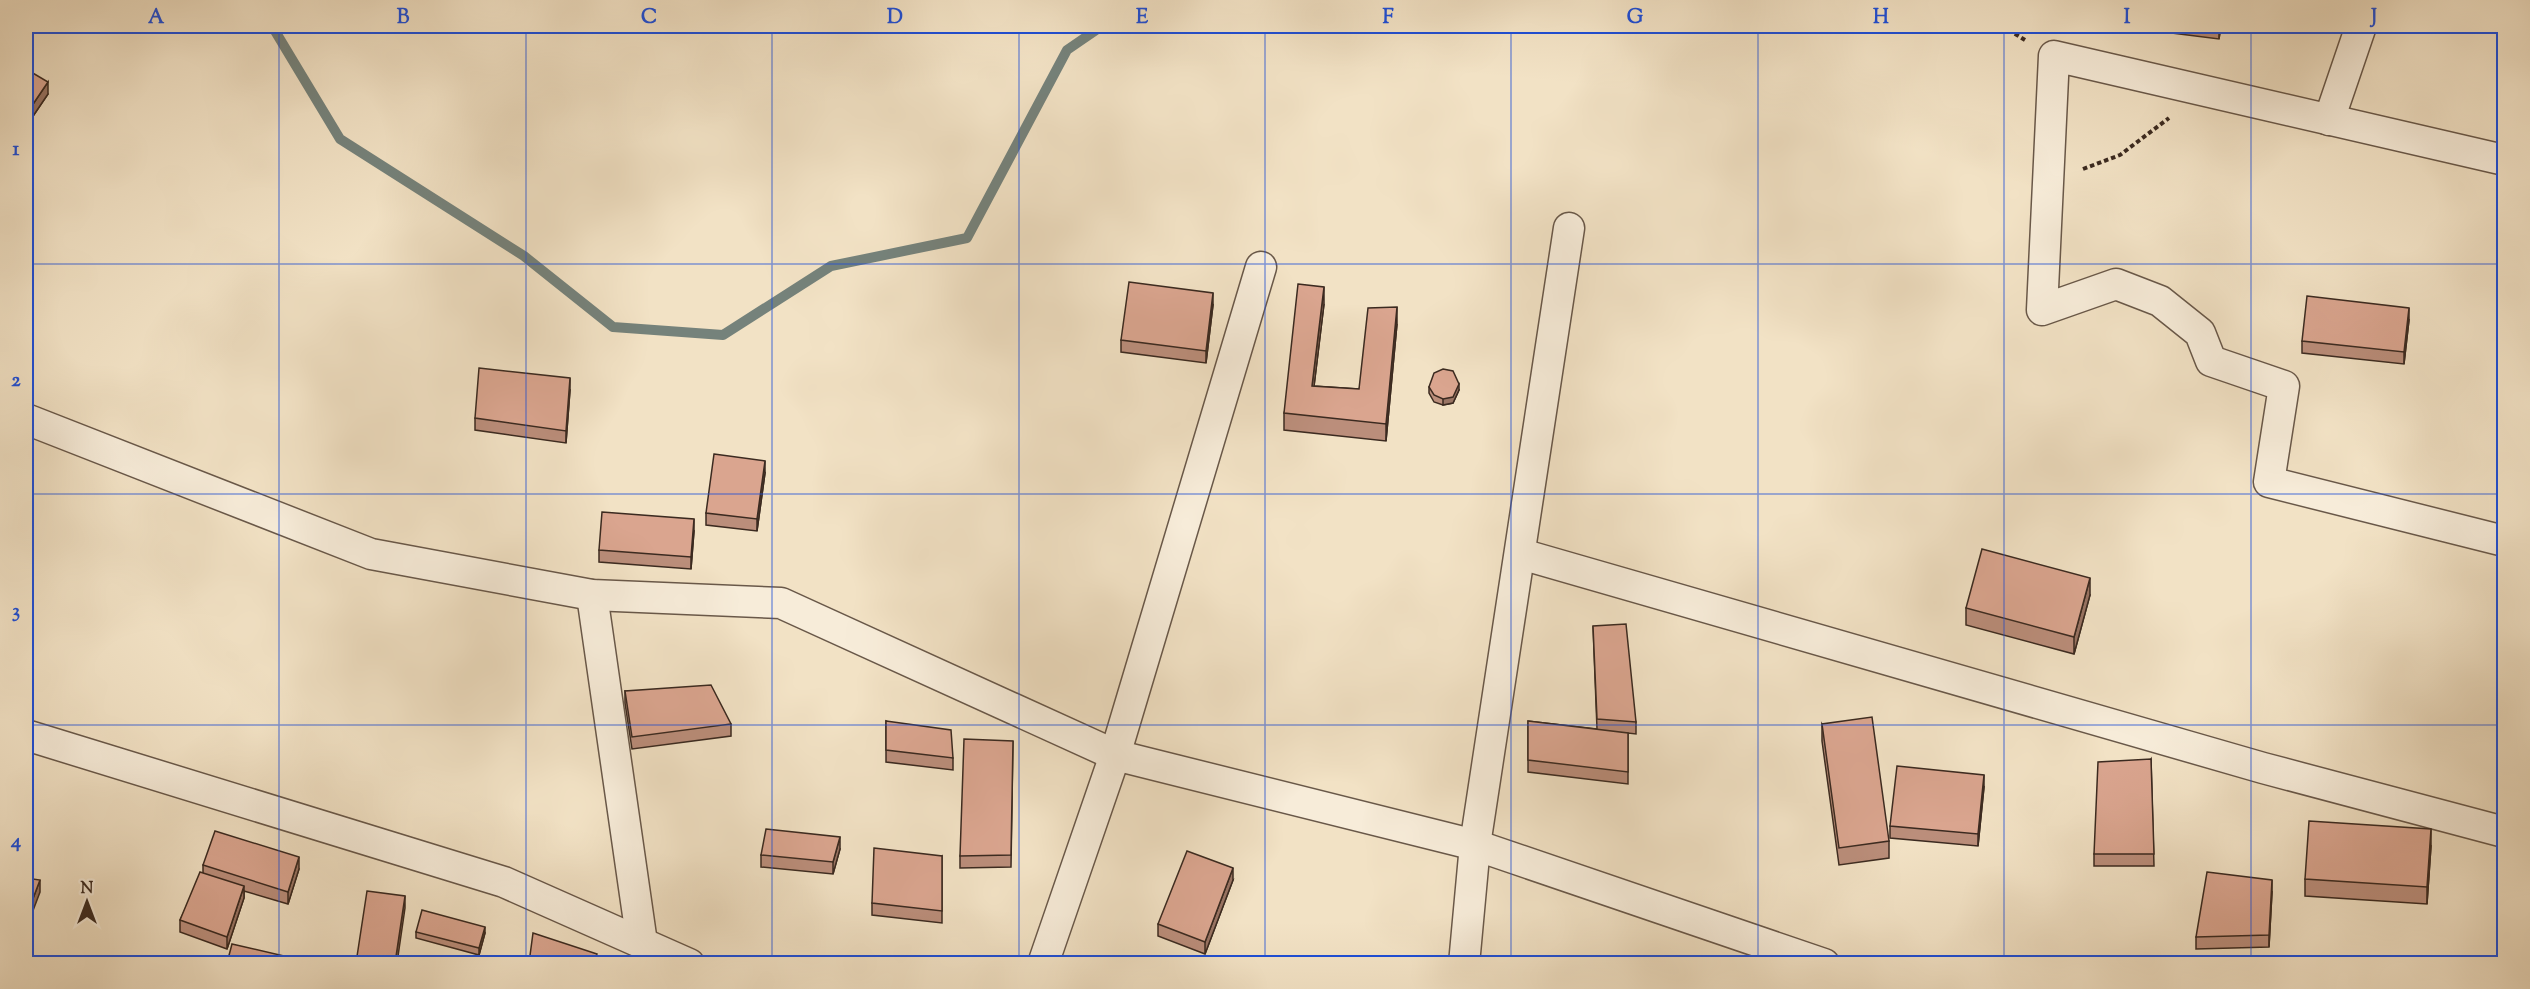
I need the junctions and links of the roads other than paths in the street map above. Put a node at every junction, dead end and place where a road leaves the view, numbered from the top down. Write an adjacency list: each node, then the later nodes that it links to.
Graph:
1 (2361, 26): 2 (street)
2 (2329, 120): 3 (street); 7 (street)
3 (2505, 160)
4 (1569, 228): 8 (street)
5 (1261, 267): 11 (street)
6 (26, 419): 9 (street)
7 (2505, 542)
8 (1521, 554): 12 (street); 13 (street)
9 (592, 595): 11 (street); 14 (street)
10 (26, 735): 14 (street)
11 (1115, 755): 13 (street); 16 (street)
12 (2505, 832)
13 (1475, 845): 17 (street); 18 (street)
14 (642, 943): 15 (street)
15 (688, 963)
16 (1043, 963)
17 (1464, 963)
18 (1824, 963)

